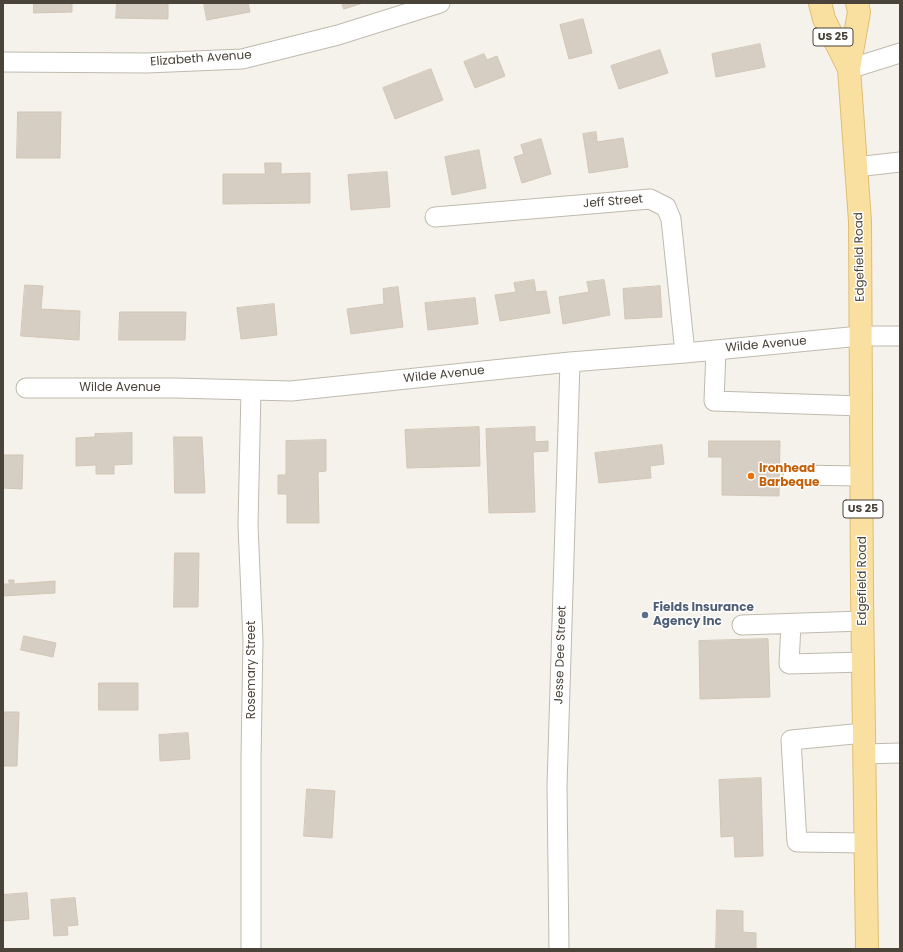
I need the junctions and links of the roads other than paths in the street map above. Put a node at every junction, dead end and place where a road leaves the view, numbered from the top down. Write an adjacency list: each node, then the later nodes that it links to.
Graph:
1 (440, 3): 5 (street, Elizabeth Avenue)
2 (820, 3): 6 (main road, Edgefield Road / US 25)
3 (858, 3): 6 (main road, Edgefield Road / US 25)
4 (900, 53): 6 (street)
5 (3, 62)
6 (849, 69): 8 (main road, Edgefield Road / US 25)
7 (900, 162): 8 (street)
8 (856, 167): 10 (main road, Edgefield Road / US 25)
9 (435, 217): 13 (street, Jeff Street)
10 (860, 336): 11 (street, Wilde Avenue); 12 (street, Wilde Avenue); 17 (main road, Edgefield Road / US 25)
11 (900, 336)
12 (716, 350): 13 (street, Wilde Avenue); 17 (street)
13 (685, 353): 14 (street, Wilde Avenue)
14 (570, 362): 16 (street, Wilde Avenue); 28 (street, Jesse Dee Street)
15 (26, 388): 16 (street, Wilde Avenue)
16 (251, 390): 27 (street, Rosemary Street)
17 (861, 406): 19 (main road, Edgefield Road / US 25)
18 (793, 476): 19 (street)
19 (862, 476): 20 (main road, Edgefield Road / US 25)
20 (863, 621): 21 (street); 23 (main road, Edgefield Road / US 25)
21 (791, 624): 22 (street); 23 (street)
22 (742, 625)
23 (864, 662): 24 (main road, Edgefield Road / US 25)
24 (864, 743): 25 (street); 26 (main road, Edgefield Road / US 25); 26 (street)
25 (900, 753)
26 (866, 843): 29 (main road, Edgefield Road / US 25)
27 (251, 949)
28 (559, 949)
29 (867, 949)

